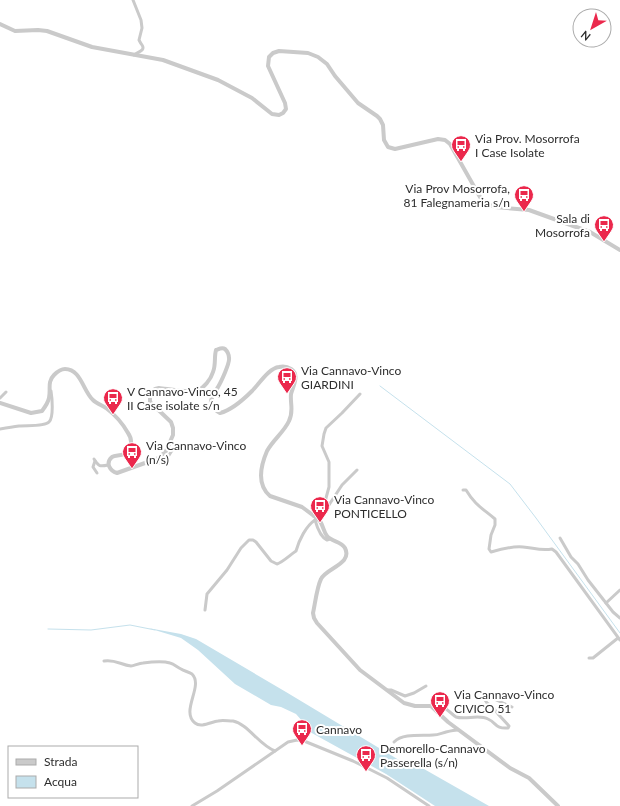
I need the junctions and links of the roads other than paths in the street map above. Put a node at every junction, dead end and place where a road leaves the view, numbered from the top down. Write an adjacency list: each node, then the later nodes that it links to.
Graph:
1 (133, 0): 3 (street)
2 (0, 24): 3 (street)
3 (134, 55): 4 (street)
4 (620, 250)
5 (50, 385): 9 (street); 10 (street); 13 (street)
6 (6, 392): 8 (street)
7 (360, 394): 17 (street)
8 (0, 398)
9 (0, 403)
10 (0, 429)
11 (210, 443): 12 (street)
12 (155, 459): 13 (street); 18 (street)
13 (108, 465): 15 (street)
14 (356, 470): 17 (street)
15 (97, 473)
16 (463, 490): 24 (street)
17 (324, 511): 18 (street)
18 (316, 518): 22 (street); 28 (street)
19 (560, 538): 21 (street)
20 (620, 590): 21 (street)
21 (606, 603): 23 (street)
22 (205, 610)
23 (620, 618)
24 (619, 639): 25 (street)
25 (589, 658)
26 (104, 661): 33 (street)
27 (426, 686): 28 (street)
28 (386, 690): 29 (street)
29 (431, 706): 30 (street); 31 (street)
30 (512, 707)
31 (459, 730): 32 (street); 36 (street)
32 (394, 742)
33 (274, 751): 34 (street); 35 (street)
34 (192, 806)
35 (429, 806)
36 (558, 806)

